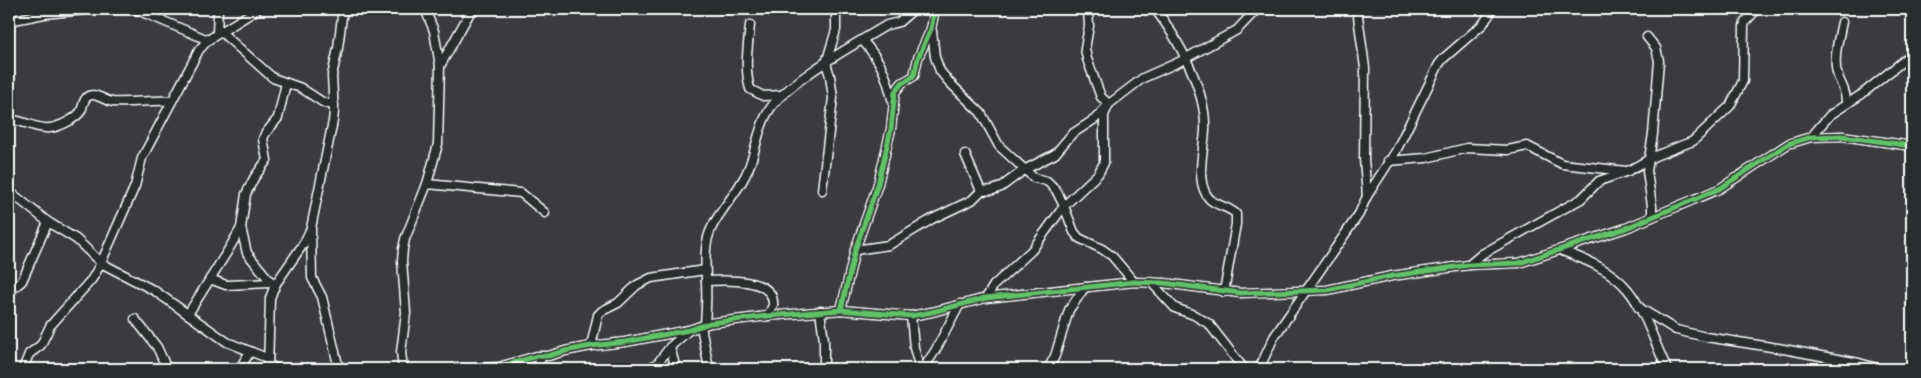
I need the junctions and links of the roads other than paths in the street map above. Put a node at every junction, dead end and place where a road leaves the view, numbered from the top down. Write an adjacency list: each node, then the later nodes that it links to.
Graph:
1 (95, 9): 17 (street)
2 (135, 9): 24 (street)
3 (218, 9): 22 (street)
4 (258, 9): 22 (street)
5 (343, 9): 36 (street)
6 (425, 9): 29 (street)
7 (472, 9): 29 (street)
8 (836, 9): 28 (street)
9 (914, 9): 25 (street)
10 (935, 9): 21 (street)
11 (1088, 9): 35 (street)
12 (1155, 9): 27 (street)
13 (1257, 9): 27 (street)
14 (1357, 9): 49 (street)
15 (1493, 9): 42 (street)
16 (1757, 9): 41 (street)
17 (63, 10): 18 (street)
18 (9, 21)
19 (1842, 22): 34 (street)
20 (750, 25): 31 (street)
21 (931, 29): 33 (street); 43 (street)
22 (219, 33): 24 (street); 30 (street)
23 (1647, 37): 41 (street)
24 (208, 40): 32 (street)
25 (862, 40): 28 (street); 33 (street)
26 (1912, 54): 34 (street)
27 (1185, 59): 35 (street); 69 (street)
28 (826, 63): 31 (street); 46 (street)
29 (440, 66): 45 (street)
30 (286, 84): 36 (street); 54 (street)
31 (783, 95): 60 (street)
32 (171, 101): 37 (street); 58 (street)
33 (893, 101): 56 (street)
34 (1846, 103): 38 (street)
35 (1109, 104): 43 (street); 50 (street)
36 (334, 105): 55 (street)
37 (9, 120)
38 (1811, 137): 39 (street); 52 (street)
39 (1912, 146)
40 (965, 154): 48 (street)
41 (1648, 160): 44 (street); 52 (street)
42 (1388, 161): 44 (street); 49 (street)
43 (1024, 170): 48 (street); 50 (street)
44 (1628, 171): 59 (street)
45 (427, 184): 51 (street); 91 (street)
46 (822, 190)
47 (9, 191): 53 (street)
48 (980, 191): 56 (street)
49 (1367, 196): 67 (street)
50 (1064, 206): 63 (street); 70 (street)
51 (545, 213)
52 (1652, 217): 57 (street)
53 (48, 222): 58 (street); 68 (street)
54 (241, 228): 61 (street); 65 (street)
55 (311, 228): 65 (street); 90 (street)
56 (855, 250): 73 (street)
57 (1560, 250): 59 (street); 72 (street)
58 (101, 263): 75 (street); 86 (street)
59 (1469, 265): 67 (street)
60 (705, 270): 62 (street); 81 (street)
61 (210, 279): 65 (street); 75 (street)
62 (706, 281): 76 (street); 79 (street)
63 (1134, 282): 64 (street); 66 (street)
64 (1151, 282): 69 (street); 100 (street)
65 (273, 285): 85 (street)
66 (1086, 287): 70 (street); 99 (street)
67 (1305, 291): 69 (street); 101 (street)
68 (9, 292)
69 (1224, 292)
70 (986, 298): 71 (street)
71 (960, 304): 77 (street); 98 (street)
72 (1638, 307): 102 (street); 103 (street)
73 (840, 310): 74 (street); 77 (street)
74 (820, 311): 76 (street); 97 (street)
75 (188, 314): 83 (street)
76 (768, 316): 79 (street)
77 (911, 316): 98 (street)
78 (135, 319): 87 (street)
79 (703, 325): 80 (street); 96 (street)
80 (689, 330): 81 (street); 82 (street)
81 (591, 346): 84 (street)
82 (670, 347): 94 (street); 95 (street)
83 (250, 352): 85 (street); 88 (street)
84 (542, 357): 92 (street); 93 (street)
85 (268, 363): 89 (street)
86 (23, 369)
87 (167, 369)
88 (239, 369)
89 (276, 369)
90 (339, 369)
91 (403, 369)
92 (468, 369)
93 (538, 369)
94 (646, 369)
95 (676, 369)
96 (709, 369)
97 (824, 369)
98 (922, 369)
99 (1048, 369)
100 (1244, 369)
101 (1259, 369)
102 (1667, 369)
103 (1880, 369)

